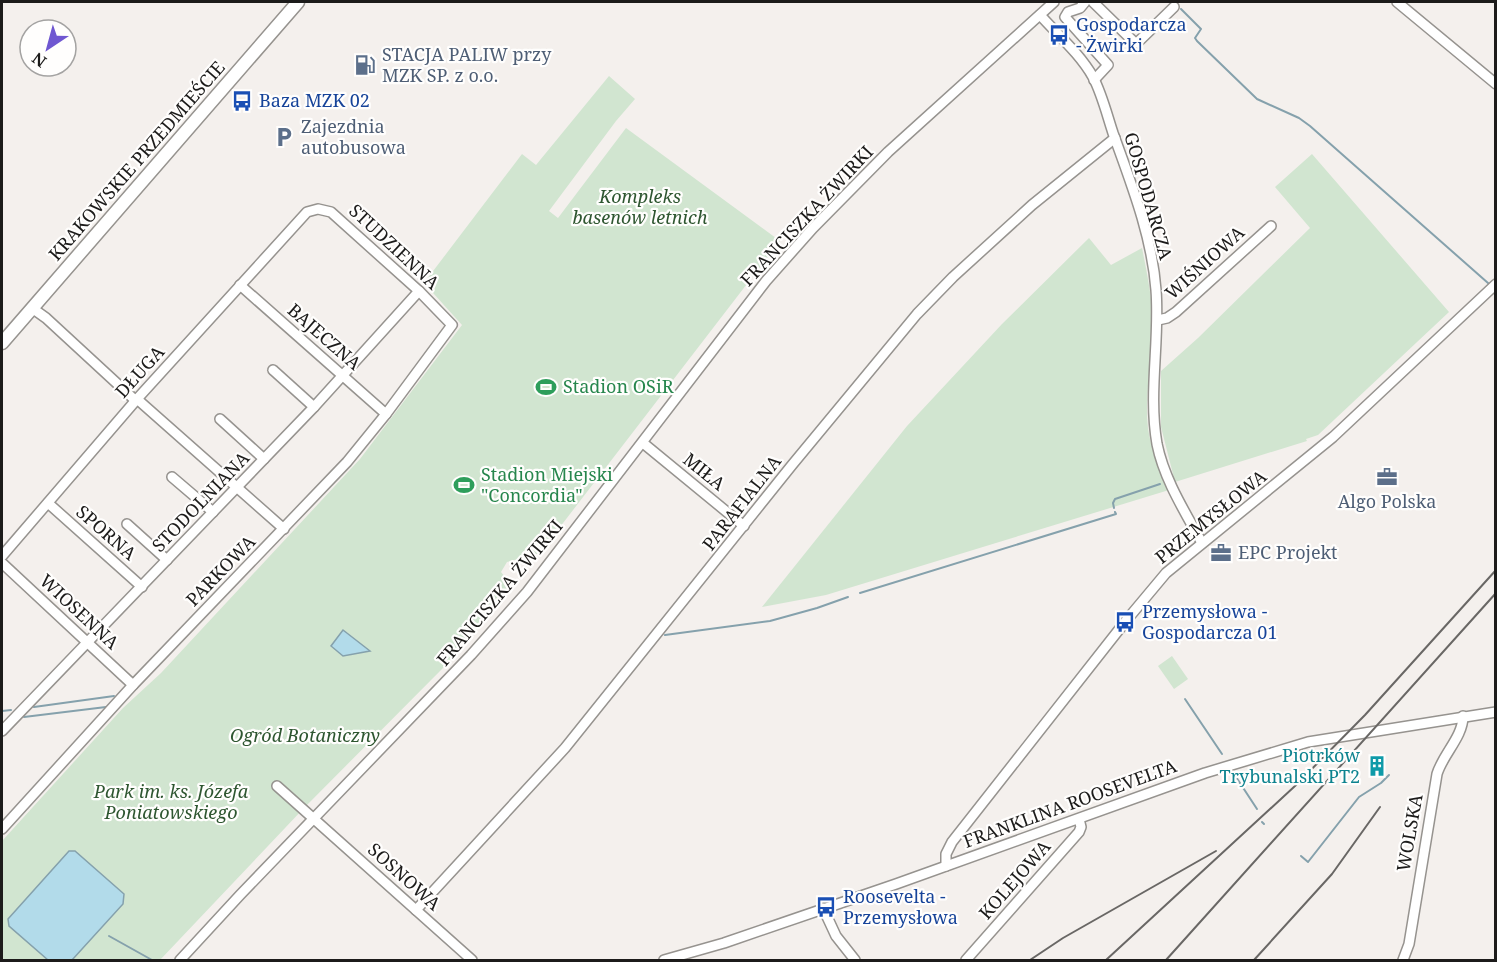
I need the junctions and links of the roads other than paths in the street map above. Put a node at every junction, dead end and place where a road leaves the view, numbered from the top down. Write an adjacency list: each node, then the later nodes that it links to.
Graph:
1 (298, 2): 16 (main road, KRAKOWSKIE PRZEDMIEŚCIE)
2 (1054, 2): 7 (street, FRANCISZKA ŻWIRKI)
3 (1085, 2): 8 (street)
4 (1093, 2): 6 (street)
5 (1397, 2): 9 (street)
6 (1174, 7)
7 (1040, 15): 8 (street, GOSPODARCZA); 26 (street, FRANCISZKA ŻWIRKI)
8 (1094, 80): 10 (street, GOSPODARCZA)
9 (1496, 84)
10 (1115, 138): 17 (street, GOSPODARCZA); 33 (street, PARAFIALNA)
11 (307, 212): 14 (street, DŁUGA); 15 (street, STUDZIENNA)
12 (1271, 226): 17 (street, WIŚNIOWA)
13 (1496, 284): 35 (street, PRZEMYSŁOWA)
14 (240, 285): 21 (street, BAJECZNA); 22 (street, DŁUGA)
15 (419, 291): 18 (street, STUDZIENNA); 21 (street, STODOLNIANA)
16 (32, 308): 19 (main road, KRAKOWSKIE PRZEDMIEŚCIE); 22 (street)
17 (1158, 320): 35 (street, GOSPODARCZA)
18 (452, 325): 24 (street, PARKOWA)
19 (2, 344)
20 (273, 370): 23 (street)
21 (343, 375): 23 (street, STODOLNIANA); 24 (street, BAJECZNA)
22 (136, 400): 29 (street); 30 (street, DŁUGA)
23 (314, 406): 27 (street, STODOLNIANA)
24 (386, 414): 34 (street, PARKOWA)
25 (220, 419): 27 (street)
26 (643, 443): 33 (street, MIŁA); 46 (street, FRANCISZKA ŻWIRKI)
27 (264, 459): 29 (street, STODOLNIANA)
28 (172, 477): 31 (street)
29 (237, 487): 31 (street, STODOLNIANA); 34 (street)
30 (48, 503): 36 (street, DŁUGA); 39 (street, SPORNA)
31 (213, 512): 37 (street, STODOLNIANA)
32 (128, 524): 37 (street)
33 (744, 526): 51 (street, PARAFIALNA)
34 (284, 529): 41 (street, PARKOWA)
35 (1202, 543): 49 (street, PRZEMYSŁOWA)
36 (2, 556)
37 (167, 560): 39 (street, STODOLNIANA)
38 (2, 563): 40 (street, WIOSENNA)
39 (142, 587): 40 (street, STODOLNIANA)
40 (88, 643): 41 (street, WIOSENNA); 44 (street, STODOLNIANA)
41 (133, 686): 48 (street, PARKOWA)
42 (1496, 712): 43 (street, FRANKLINA ROOSEVELTA)
43 (1463, 716): 47 (street, FRANKLINA ROOSEVELTA); 57 (street, WOLSKA)
44 (2, 731)
45 (277, 786): 46 (street, SOSNOWA)
46 (314, 818): 51 (street, SOSNOWA); 52 (street, FRANCISZKA ŻWIRKI)
47 (1079, 819): 49 (street, FRANKLINA ROOSEVELTA); 56 (street, KOLEJOWA)
48 (2, 829)
49 (946, 866): 50 (street, FRANKLINA ROOSEVELTA)
50 (823, 908): 54 (street, FRANKLINA ROOSEVELTA); 55 (street)
51 (417, 910): 53 (street, SOSNOWA)
52 (180, 960)
53 (472, 960)
54 (664, 960)
55 (855, 960)
56 (966, 960)
57 (1403, 960)

